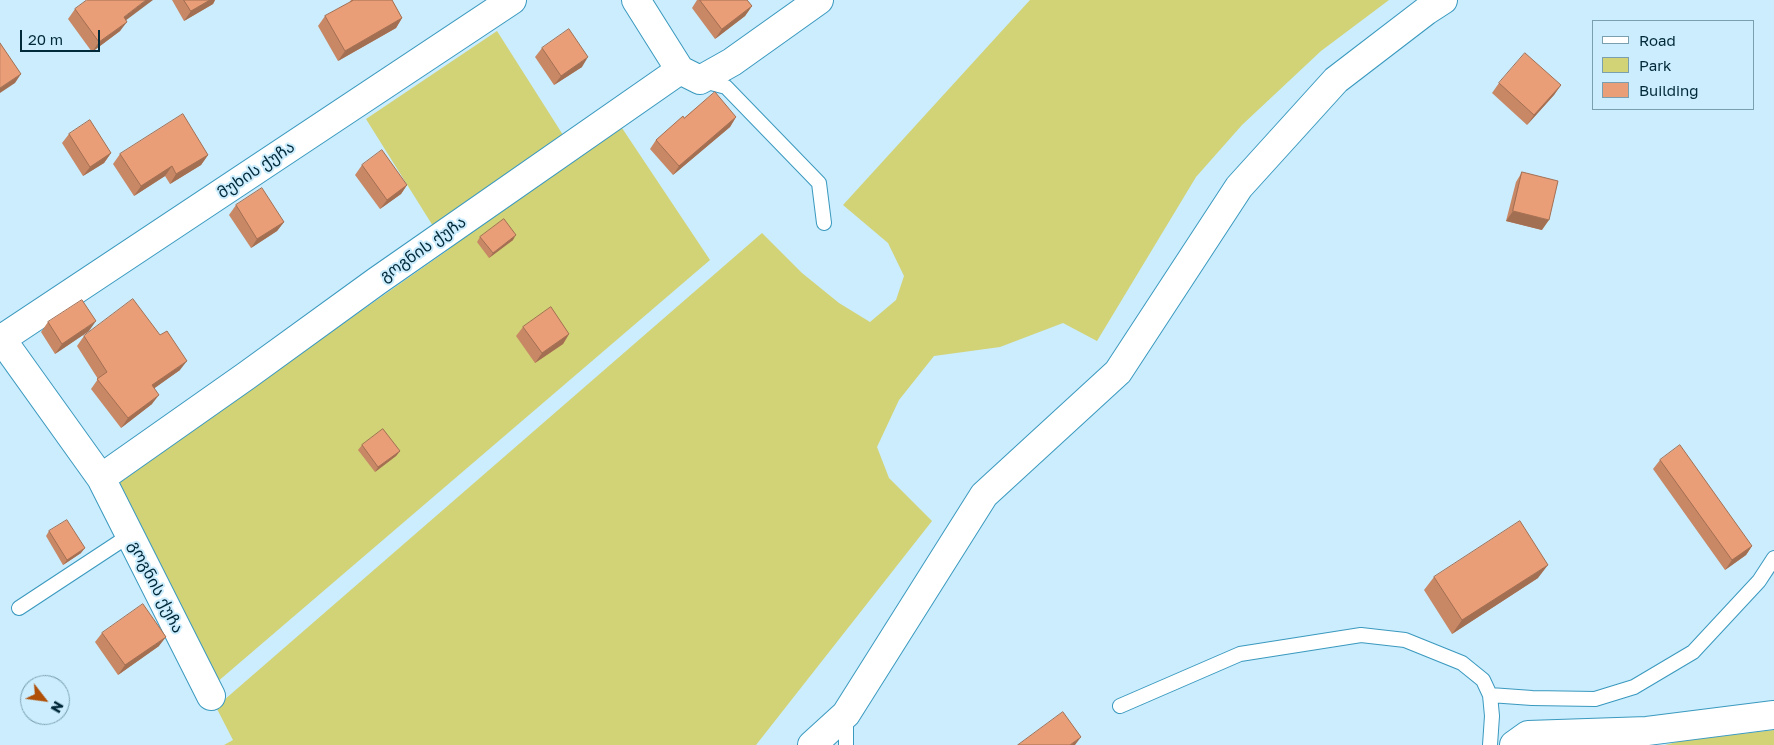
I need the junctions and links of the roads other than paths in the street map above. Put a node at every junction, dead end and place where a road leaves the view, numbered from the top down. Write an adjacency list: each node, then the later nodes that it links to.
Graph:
1 (512, 0): 7 (street, მუხის ქუჩა)
2 (636, 0): 5 (street)
3 (819, 0): 5 (street, გოგნის ქუჩა)
4 (1443, 0): 15 (street)
5 (690, 75): 6 (lane); 8 (street, გოგნის ქუჩა)
6 (824, 223)
7 (0, 338): 8 (street, გოგნის ქუჩა)
8 (101, 478): 9 (street, გოგნის ქუჩა)
9 (130, 535): 11 (lane); 13 (street, გოგნის ქუჩა)
10 (1774, 558): 12 (lane)
11 (19, 608)
12 (1490, 695): 14 (lane); 19 (lane)
13 (211, 696)
14 (1120, 706)
15 (846, 714): 17 (street); 18 (lane)
16 (1774, 715): 20 (street)
17 (812, 745)
18 (846, 745)
19 (1490, 745)
20 (1514, 745)

